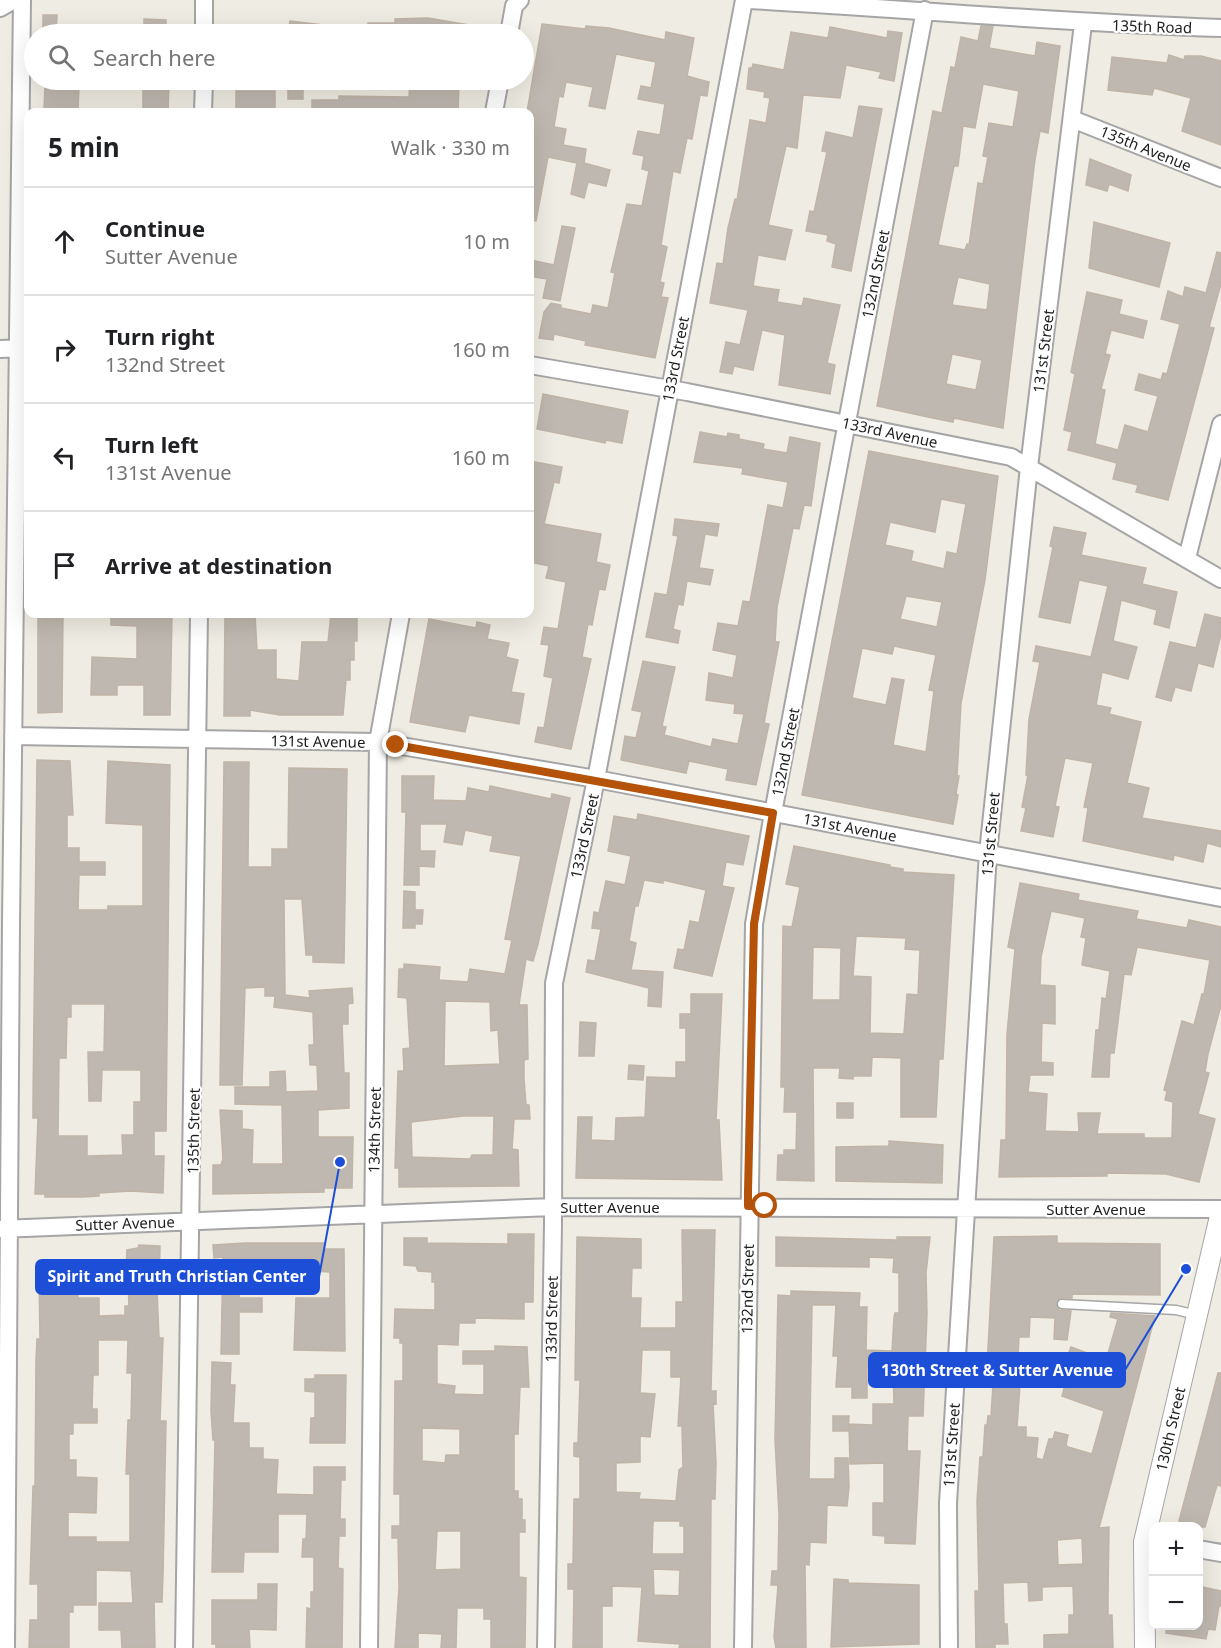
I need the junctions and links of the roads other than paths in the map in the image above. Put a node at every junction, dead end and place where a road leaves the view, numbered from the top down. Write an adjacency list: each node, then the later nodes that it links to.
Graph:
1 (14, 0): 7 (street)
2 (22, 0): 19 (street)
3 (204, 0): 9 (street)
4 (520, 0): 10 (street)
5 (744, 0): 21 (street, 133rd Street)
6 (751, 0): 8 (street)
7 (0, 8)
8 (925, 10): 11 (street); 22 (street, 132nd Street)
9 (204, 24)
10 (510, 24)
11 (1083, 24): 12 (street, 135th Road); 17 (street, 131st Street)
12 (1221, 28)
13 (204, 90): 15 (street)
14 (498, 90): 16 (street)
15 (203, 108)
16 (495, 108)
17 (1072, 118): 18 (street, 135th Avenue); 24 (street, 131st Street)
18 (1221, 178)
19 (15, 348): 29 (street)
20 (534, 366): 21 (street, 133rd Avenue)
21 (669, 389): 22 (street, 133rd Avenue); 32 (street, 133rd Street)
22 (847, 423): 24 (street, 133rd Avenue); 33 (street, 132nd Street)
23 (1221, 424): 25 (street)
24 (1029, 466): 25 (street, 133rd Avenue); 34 (street, 131st Street)
25 (1187, 558): 26 (street, 133rd Avenue)
26 (1221, 579)
27 (199, 618): 30 (street, 135th Street)
28 (400, 618): 31 (street, 134th Street)
29 (13, 736): 30 (street, 131st Avenue); 36 (street)
30 (197, 738): 31 (street, 131st Avenue); 42 (street, 135th Street)
31 (378, 742): 32 (street, 131st Avenue); 41 (street, 134th Street)
32 (596, 779): 33 (street, 131st Avenue); 38 (street, 133rd Street)
33 (773, 813): 34 (street, 131st Avenue); 37 (street, 132nd Street)
34 (988, 853): 35 (street, 131st Avenue); 39 (street, 131st Street)
35 (1221, 898)
36 (5, 923): 43 (street)
37 (748, 1206): 38 (street, Sutter Avenue); 39 (street, Sutter Avenue); 55 (street, 132nd Street)
38 (553, 1207): 41 (street, Sutter Avenue); 54 (street, 133rd Street)
39 (966, 1210): 40 (street, Sutter Avenue); 56 (street, 131st Street)
40 (1221, 1211): 45 (street, 130th Street)
41 (373, 1214): 42 (street, Sutter Avenue); 53 (street, 134th Street)
42 (192, 1221): 43 (street, Sutter Avenue); 52 (street, 135th Street)
43 (4, 1229): 46 (street)
44 (1062, 1304): 45 (lane)
45 (1197, 1315): 47 (street, 130th Street)
46 (4, 1424): 51 (street)
47 (1153, 1522)
48 (1149, 1542): 57 (street, 130th Street)
49 (1203, 1551): 50 (street)
50 (1221, 1553)
51 (6, 1648)
52 (184, 1648)
53 (369, 1648)
54 (546, 1648)
55 (743, 1648)
56 (949, 1648)
57 (1145, 1648)

